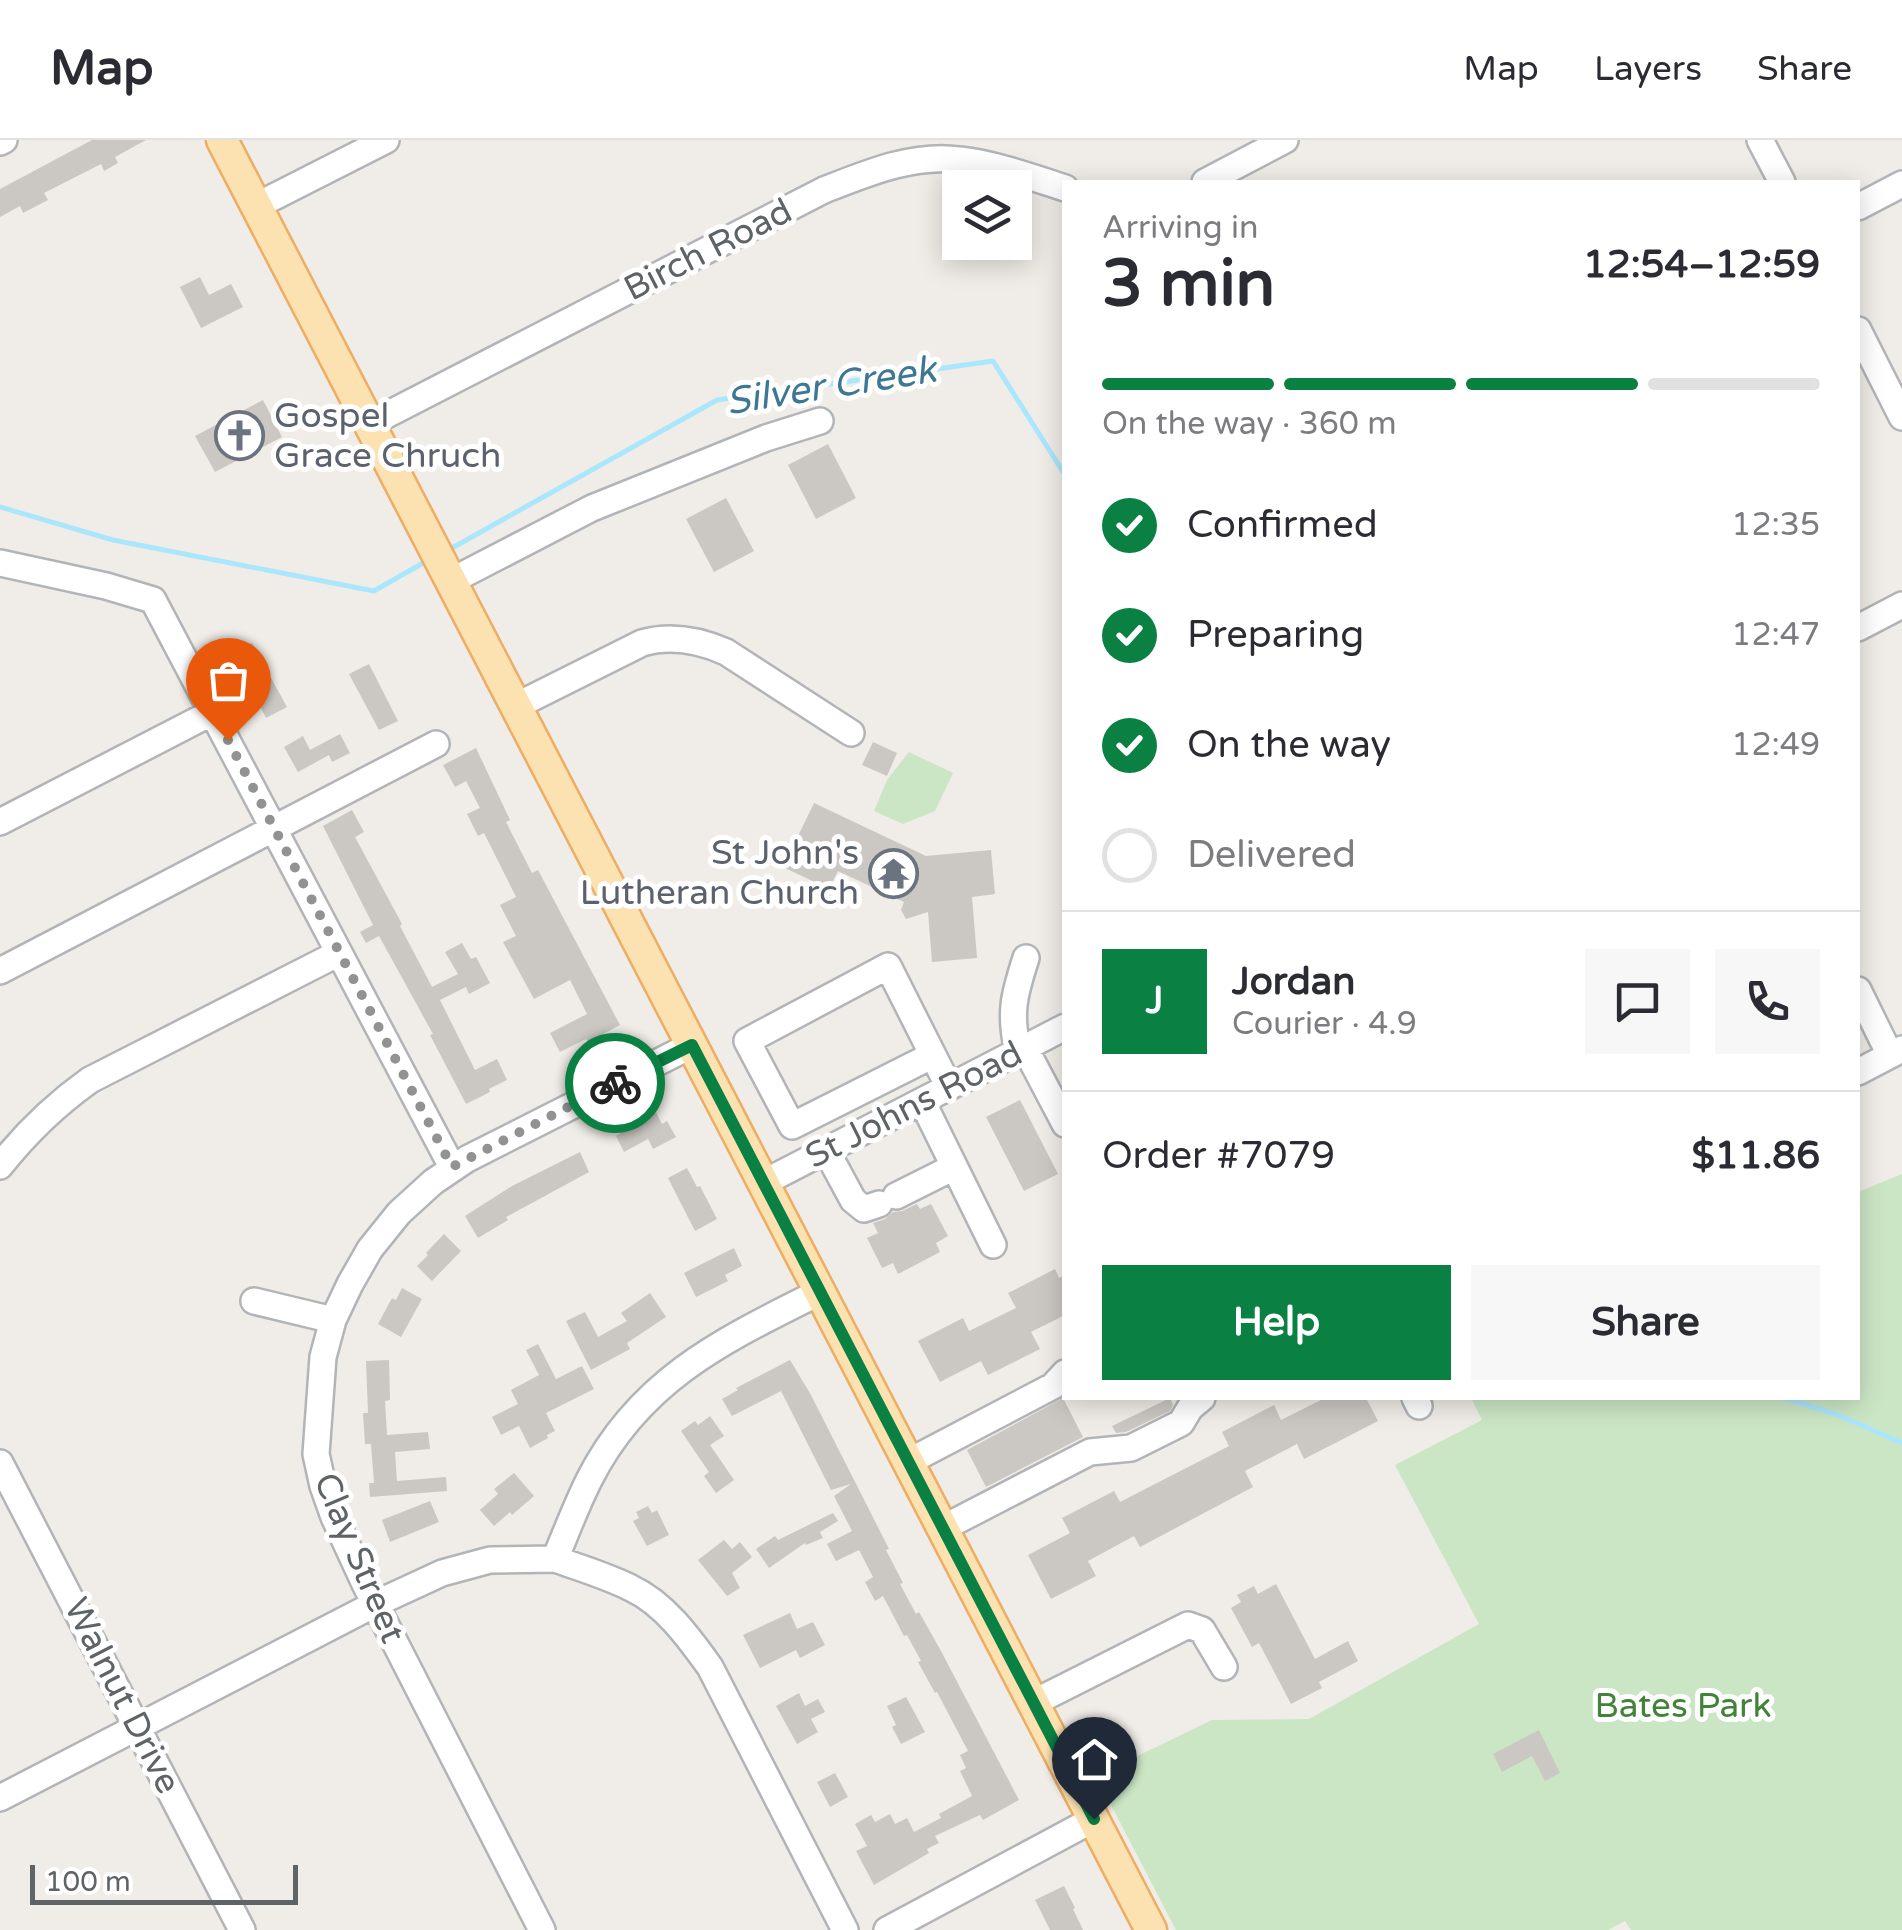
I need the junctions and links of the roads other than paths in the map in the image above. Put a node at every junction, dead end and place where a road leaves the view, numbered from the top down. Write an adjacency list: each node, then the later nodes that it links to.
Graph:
1 (222, 140): 10 (main road)
2 (386, 140): 10 (street)
3 (1285, 140): 6 (street)
4 (1760, 140): 7 (street)
5 (958, 150): 9 (street, Birch Road); 15 (street, Birch Road)
6 (1209, 180)
7 (1781, 180)
8 (1902, 184): 11 (street)
9 (1062, 187)
10 (256, 206): 15 (main road)
11 (1860, 207)
12 (1860, 334): 13 (street)
13 (1902, 417)
14 (820, 421): 17 (street)
15 (370, 424): 17 (main road)
16 (0, 563): 21 (street)
17 (451, 581): 20 (main road)
18 (1902, 605): 19 (street)
19 (1860, 627)
20 (516, 706): 22 (street); 31 (main road)
21 (213, 712): 24 (street); 25 (street)
22 (851, 733)
23 (436, 744): 25 (street)
24 (0, 822)
25 (274, 828): 26 (street); 28 (street)
26 (339, 953): 41 (street); 43 (street)
27 (1026, 958): 32 (street)
28 (0, 972)
29 (1860, 993): 33 (street)
30 (1062, 1029): 32 (street, St Johns Road)
31 (692, 1045): 43 (street, Clay Street); 44 (main road)
32 (1021, 1050): 36 (street, St Johns Road); 39 (street)
33 (1896, 1052): 35 (street)
34 (933, 1055): 36 (street); 38 (street); 38 (street)
35 (1860, 1071)
36 (949, 1087): 37 (street, St Johns Road)
37 (922, 1101): 40 (street, St Johns Road); 42 (street)
38 (816, 1114): 40 (street)
39 (1062, 1119)
40 (829, 1149): 42 (street); 44 (street, St Johns Road)
41 (0, 1166)
42 (954, 1166): 45 (street)
43 (452, 1167): 48 (street, Clay Street)
44 (763, 1183): 46 (main road)
45 (993, 1245)
46 (820, 1292): 51 (main road); 54 (street)
47 (254, 1301): 48 (street)
48 (333, 1320): 55 (street, Clay Street)
49 (1062, 1376): 51 (street)
50 (1200, 1400): 53 (street)
51 (908, 1462): 53 (main road)
52 (0, 1463): 58 (street, Walnut Drive)
53 (943, 1528): 57 (main road)
54 (555, 1559): 55 (street); 63 (street)
55 (375, 1604): 58 (street); 62 (street, Clay Street)
56 (1224, 1667): 57 (street)
57 (1034, 1702): 60 (main road)
58 (138, 1726): 59 (street); 61 (street, Walnut Drive)
59 (0, 1798)
60 (1094, 1819): 64 (street); 65 (main road)
61 (242, 1930)
62 (542, 1930)
63 (844, 1930)
64 (886, 1930)
65 (1151, 1930)

